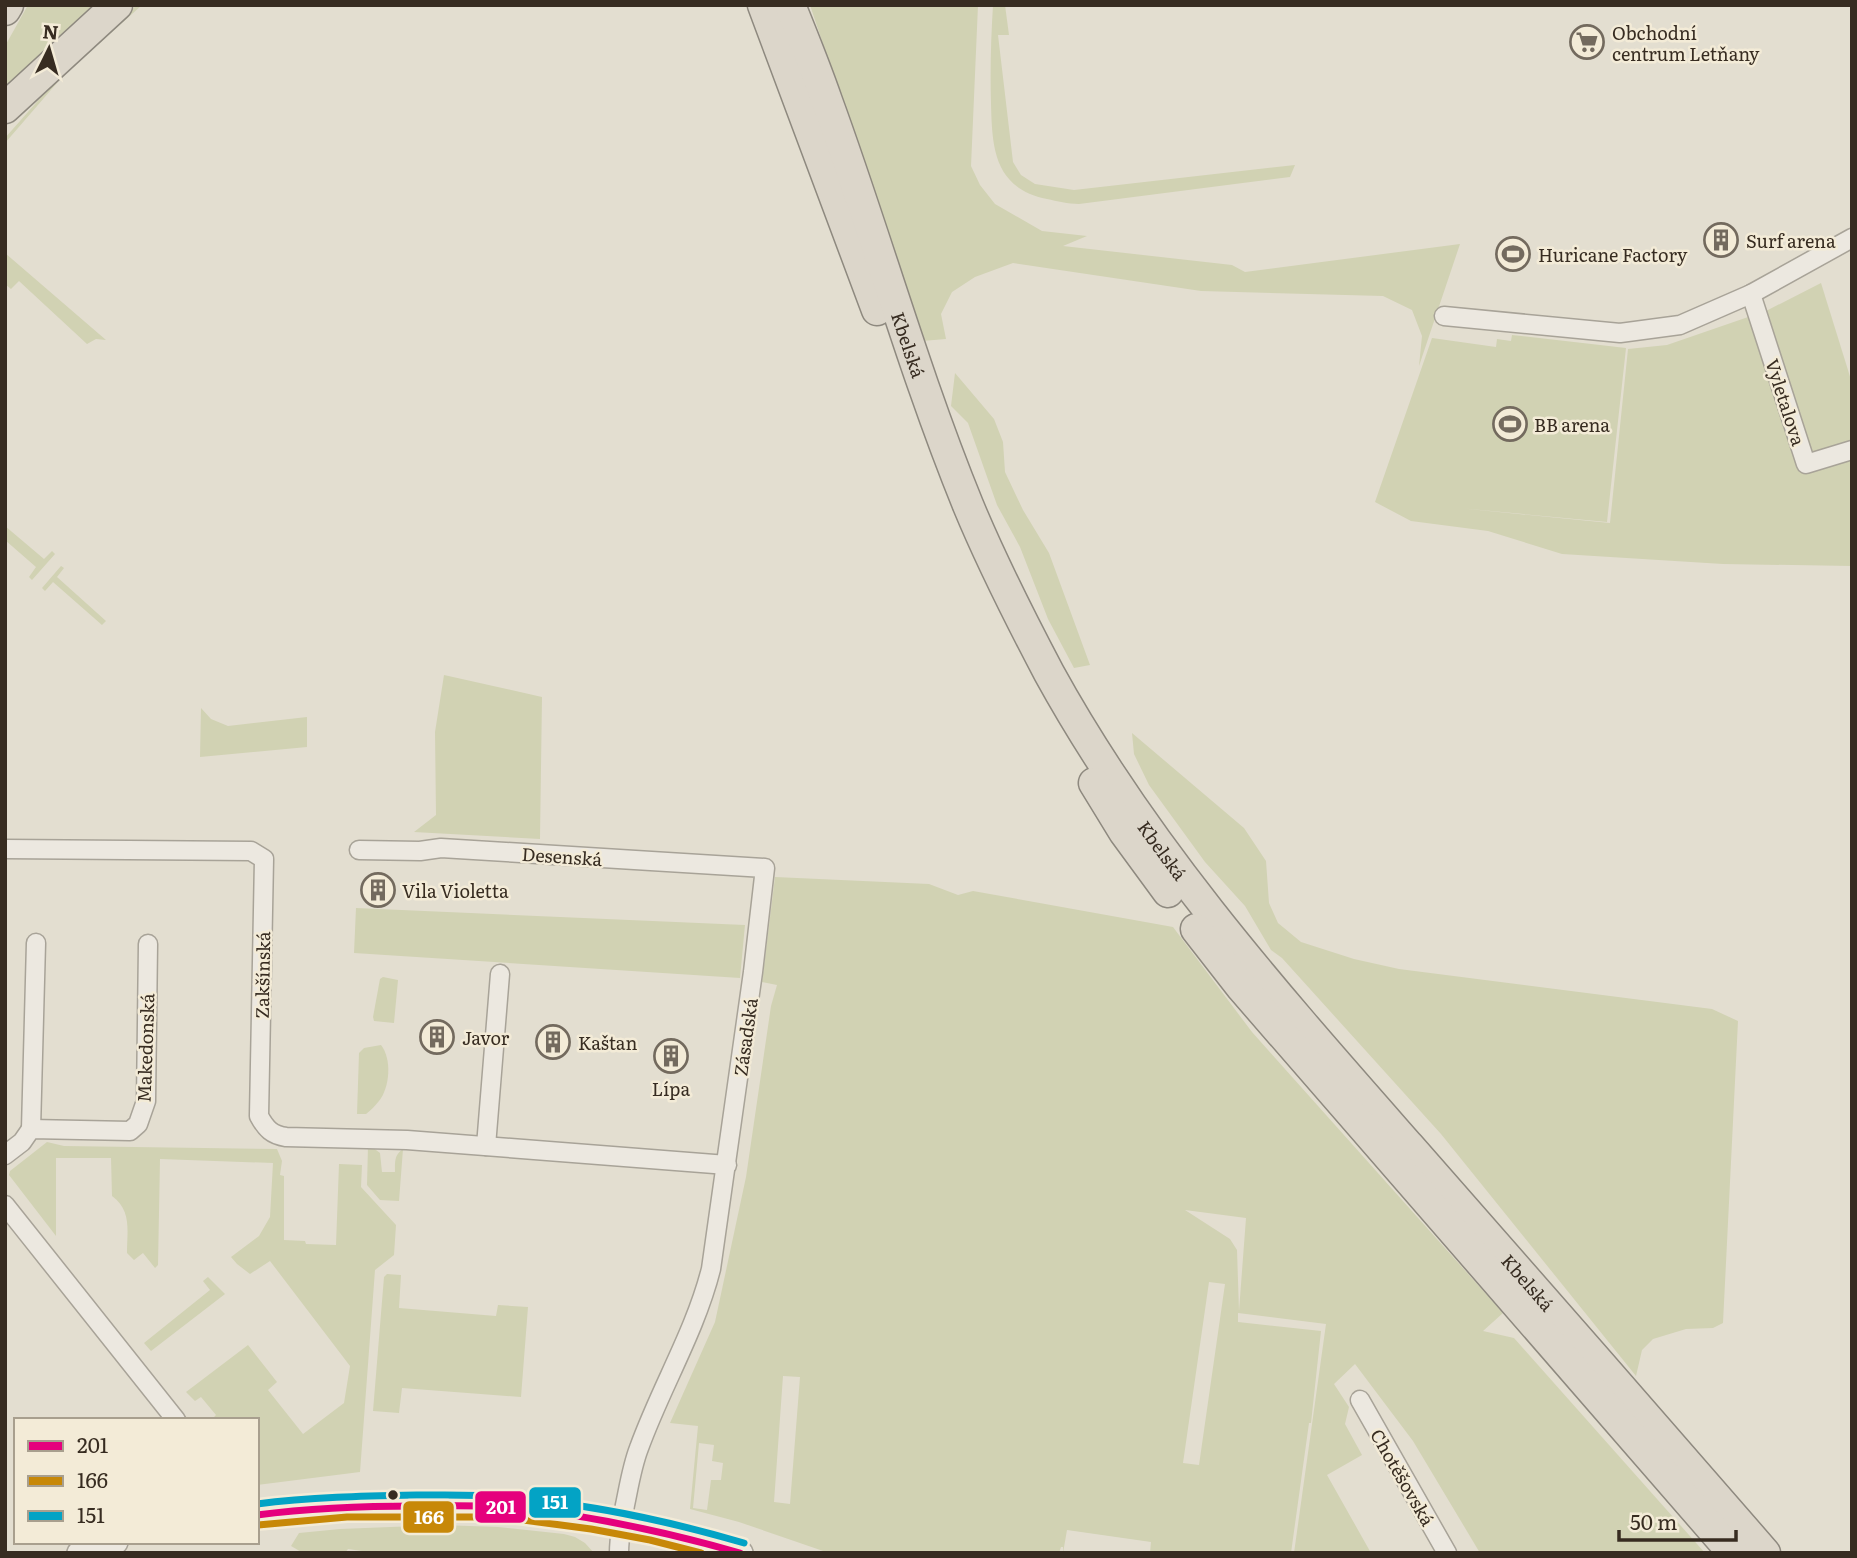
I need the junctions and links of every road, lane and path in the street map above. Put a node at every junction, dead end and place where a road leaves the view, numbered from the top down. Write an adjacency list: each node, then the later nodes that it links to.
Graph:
1 (8, 5): 6 (highway)
2 (117, 5): 8 (highway)
3 (752, 5): 7 (highway)
4 (763, 5): 7 (highway, Kbelská)
5 (790, 5): 34 (highway, Kbelská)
6 (5, 10)
7 (778, 44): 33 (highway, Kbelská)
8 (5, 108)
9 (1852, 238): 10 (street)
10 (1751, 293): 11 (street); 12 (street, Vyletalova)
11 (1444, 316)
12 (1852, 450)
13 (5, 849): 20 (street, Zakšínská)
14 (359, 850): 15 (street, Desenská)
15 (765, 868): 22 (street, Zásadská)
16 (36, 943): 19 (street)
17 (148, 944): 19 (street, Makedonská)
18 (500, 974): 20 (street)
19 (31, 1129): 21 (street)
20 (486, 1146): 22 (street, Zakšínská)
21 (5, 1155)
22 (727, 1165): 27 (street, Zásadská)
23 (5, 1205): 25 (street)
24 (1360, 1400): 32 (street, Chotěšovská)
25 (174, 1418)
26 (259, 1515): 27 (street)
27 (621, 1525): 30 (street, Zásadská); 31 (street)
28 (109, 1544): 29 (street)
29 (79, 1553)
30 (619, 1553)
31 (741, 1553)
32 (1447, 1553)
33 (1733, 1553)
34 (1765, 1553)

